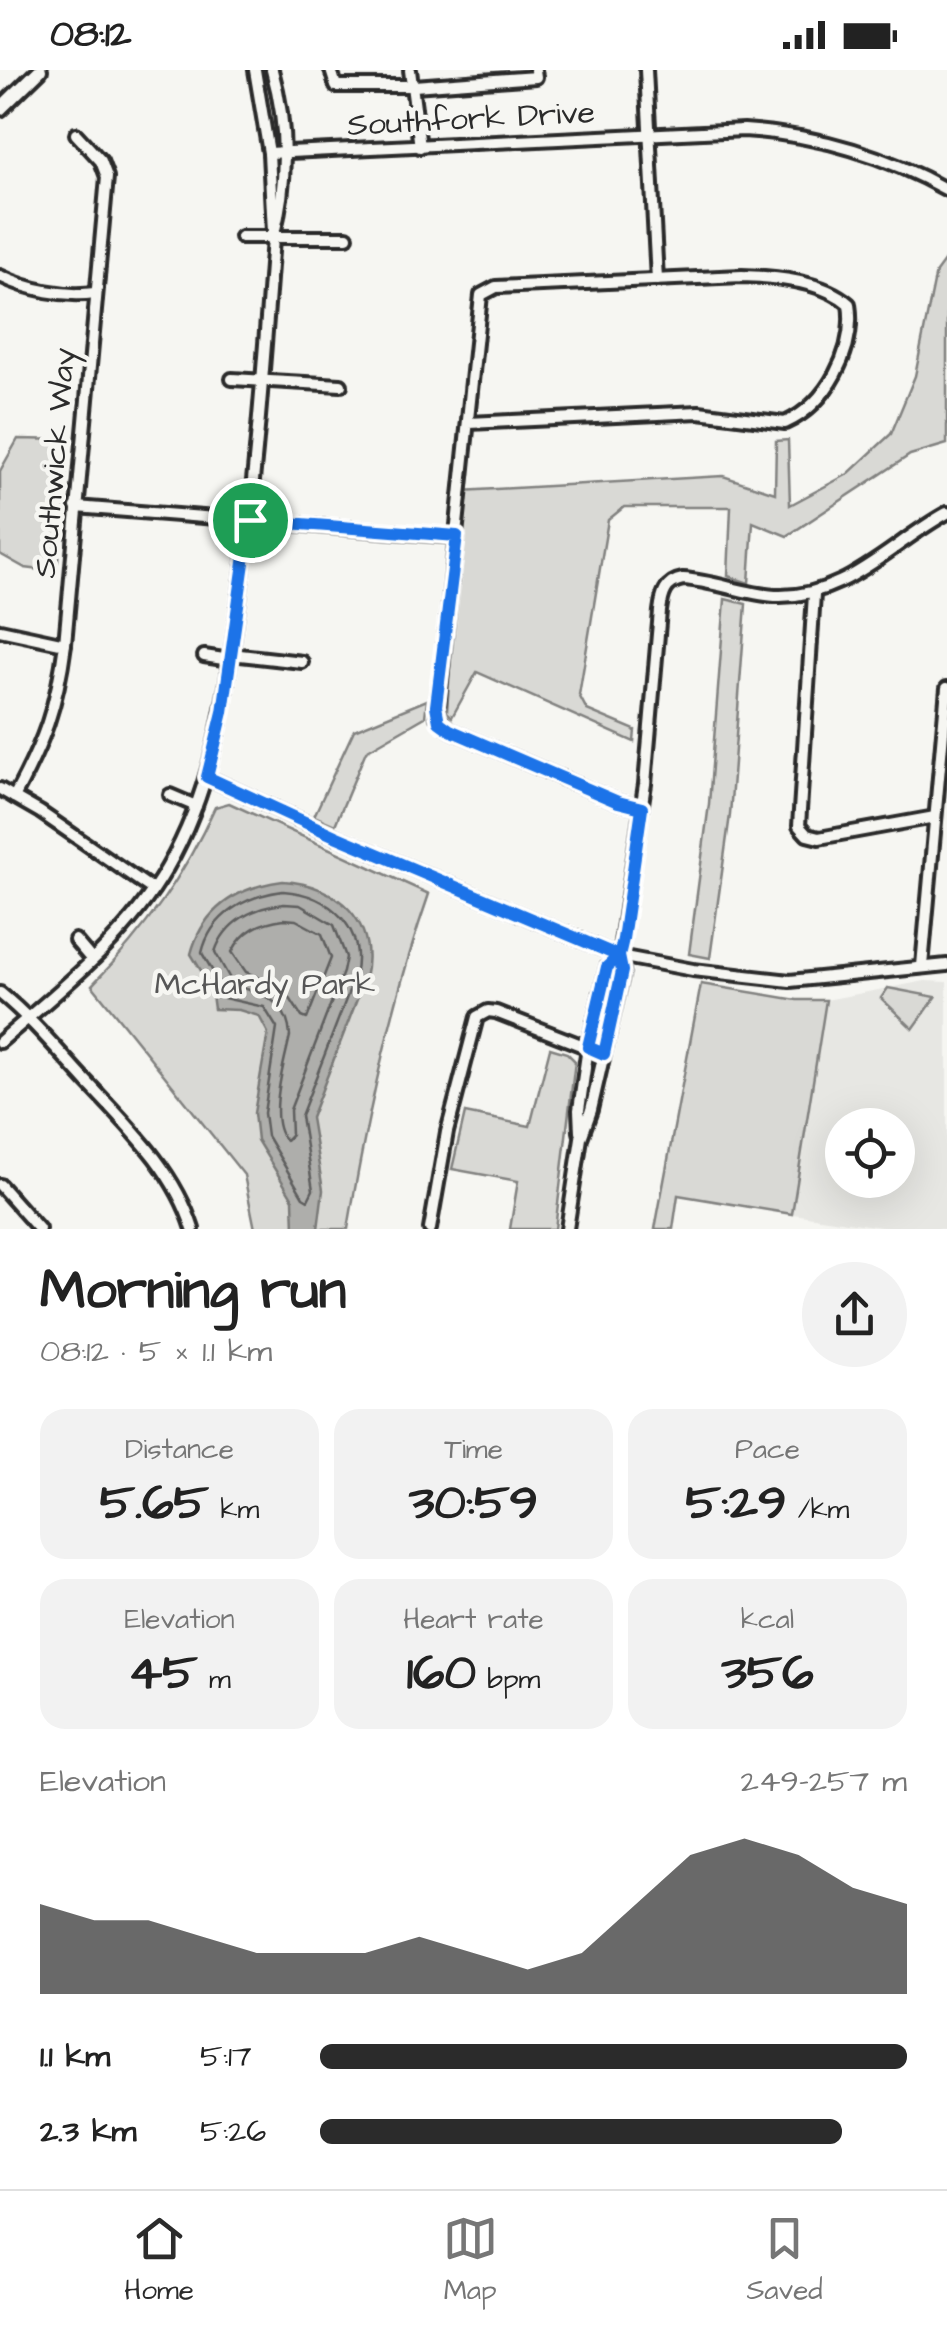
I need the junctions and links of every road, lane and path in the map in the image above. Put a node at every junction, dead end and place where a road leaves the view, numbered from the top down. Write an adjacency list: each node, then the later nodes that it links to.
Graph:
1 (40, 70): 9 (main road)
2 (255, 70): 14 (street)
3 (272, 70): 13 (street)
4 (331, 70): 8 (street)
5 (410, 70): 8 (street)
6 (535, 70): 8 (street)
7 (646, 70): 11 (street)
8 (414, 86): 12 (street)
9 (0, 108)
10 (76, 134): 21 (street, Southwick Way)
11 (650, 134): 12 (street, Southfork Drive); 15 (street, Southfork Drive); 20 (street)
12 (420, 148): 13 (street, Southfork Drive)
13 (286, 152): 14 (street, Southfork Drive); 18 (street)
14 (269, 153): 18 (street)
15 (947, 190)
16 (241, 237): 18 (street)
17 (347, 237): 18 (street)
18 (274, 238): 23 (street)
19 (0, 276): 21 (street)
20 (657, 280): 25 (street); 25 (street)
21 (95, 294): 26 (street, Southwick Way)
22 (232, 378): 23 (street)
23 (262, 381): 24 (street); 28 (street)
24 (341, 385)
25 (469, 423): 29 (street)
26 (76, 507): 28 (street); 32 (street, Southwick Way)
27 (947, 513): 30 (street)
28 (250, 520): 29 (street); 34 (street)
29 (457, 536): 42 (street)
30 (814, 594): 42 (street); 43 (street)
31 (0, 630): 32 (street)
32 (65, 644): 40 (street, Southwick Way)
33 (204, 656): 34 (street)
34 (231, 657): 35 (street); 37 (street)
35 (302, 662)
36 (947, 688): 43 (street)
37 (207, 777): 41 (street); 46 (street)
38 (0, 789): 40 (street)
39 (170, 794): 41 (street)
40 (14, 797): 44 (street)
41 (196, 806): 44 (street)
42 (642, 808): 46 (street)
43 (935, 817): 49 (street)
44 (153, 890): 47 (street)
45 (75, 940): 47 (street)
46 (619, 956): 49 (street); 53 (street); 54 (street)
47 (92, 960): 51 (street)
48 (947, 965): 49 (street)
49 (922, 966)
50 (0, 993): 51 (street)
51 (28, 1018): 52 (street); 58 (street)
52 (0, 1042)
53 (588, 1047): 54 (street); 55 (street); 59 (street)
54 (604, 1054): 55 (street)
55 (581, 1138): 60 (street)
56 (0, 1185): 57 (street)
57 (39, 1229)
58 (193, 1229)
59 (430, 1229)
60 (566, 1229)

